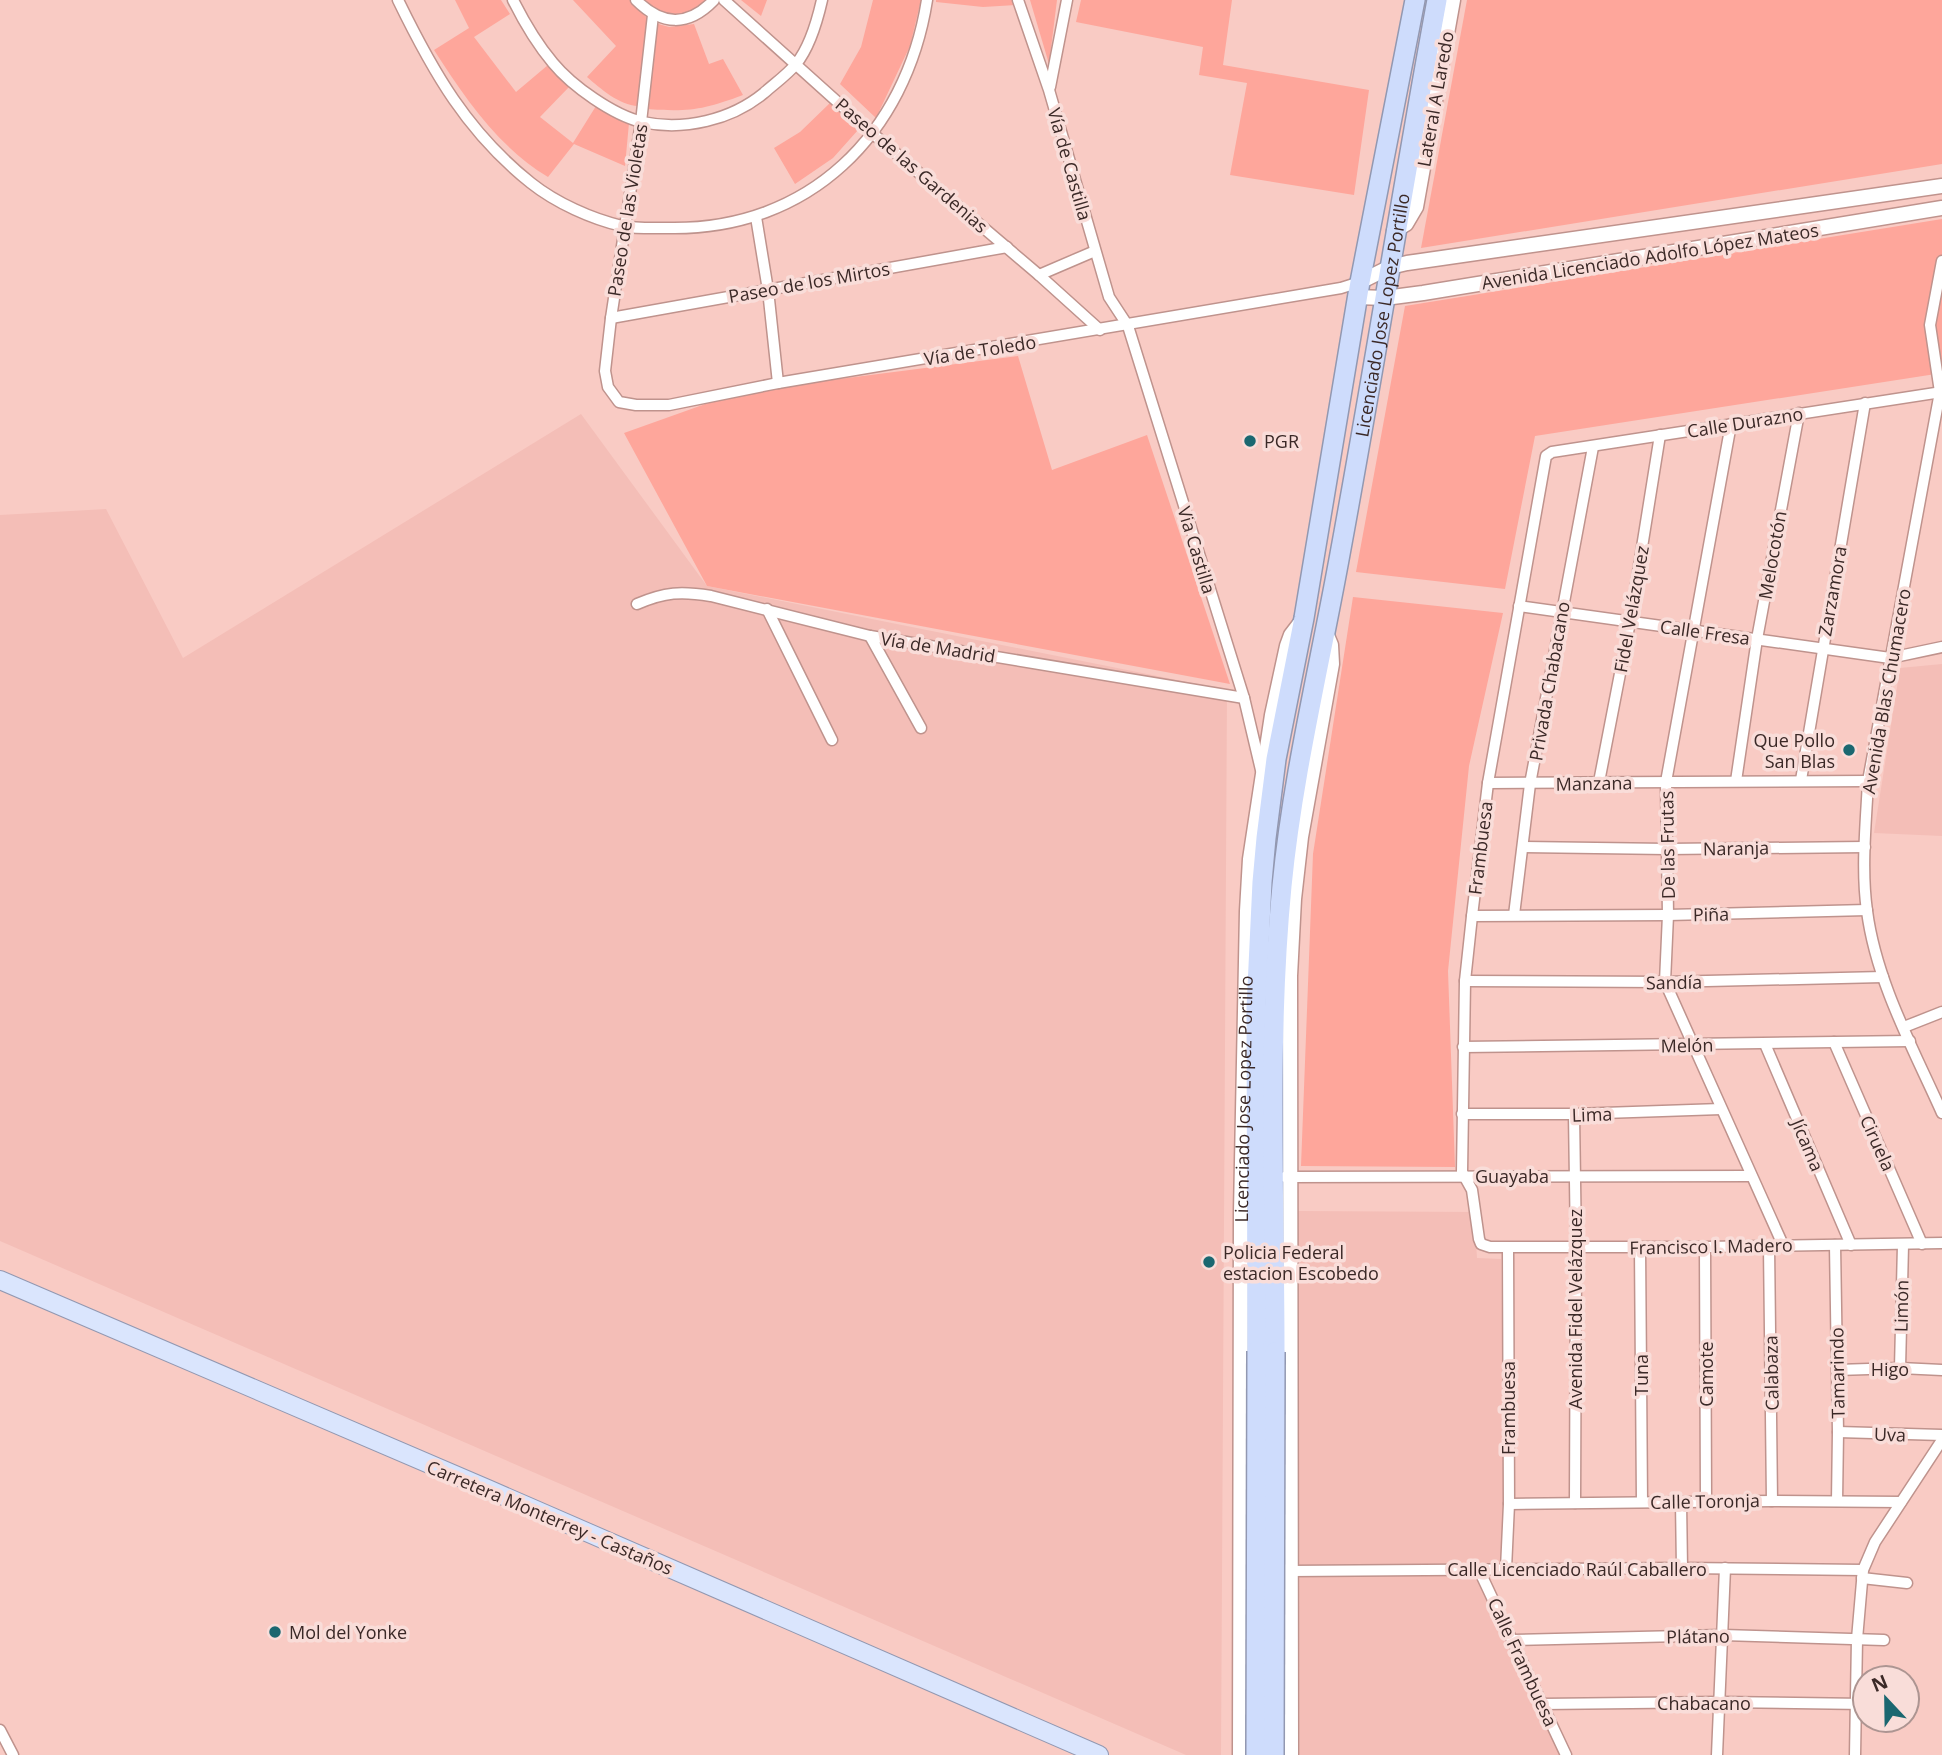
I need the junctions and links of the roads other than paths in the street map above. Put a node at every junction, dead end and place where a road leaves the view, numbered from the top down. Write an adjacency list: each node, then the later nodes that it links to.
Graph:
1 (398, 0): 21 (street)
2 (513, 0): 16 (street)
3 (636, 0): 13 (street)
4 (714, 0): 13 (street)
5 (724, 0): 14 (street, Paseo de las Gardenias)
6 (822, 0): 14 (street)
7 (927, 0): 17 (street)
8 (1018, 0): 15 (street, Vía de Castilla)
9 (1067, 0): 15 (street)
10 (1437, 0): 22 (highway, Licenciado Jose Lopez Portillo)
11 (1453, 0): 22 (street, Lateral A Laredo)
12 (1414, 2): 28 (highway, Licenciado Jose Lopez Portillo)
13 (653, 15): 16 (street, Paseo de las Violetas)
14 (796, 64): 16 (street); 17 (street, Paseo de las Gardenias)
15 (1049, 90): 24 (street, Vía de Castilla)
16 (641, 122): 21 (street, Paseo de las Violetas)
17 (872, 133): 20 (street); 23 (street, Paseo de las Gardenias)
18 (1942, 186): 26 (street, Avenida Licenciado Adolfo López Mateos)
19 (1942, 208): 30 (street, Avenida Licenciado Adolfo López Mateos)
20 (756, 217): 21 (street); 29 (street)
21 (624, 226): 31 (street, Paseo de las Violetas)
22 (1394, 231): 26 (highway, Licenciado Jose Lopez Portillo)
23 (1007, 247): 27 (street, Paseo de las Gardenias); 29 (street, Paseo de los Mirtos)
24 (1095, 251): 27 (street); 33 (street, Vía de Castilla)
25 (1942, 261): 32 (street, Avenida Blas Chumacero)
26 (1390, 267): 28 (street, Avenida Licenciado Adolfo López Mateos); 30 (highway, Licenciado Jose Lopez Portillo)
27 (1039, 275): 34 (street, Paseo de las Gardenias)
28 (1353, 289): 30 (street, Avenida Licenciado Adolfo López Mateos); 33 (street, Vía de Toledo); 49 (highway, Licenciado Jose Lopez Portillo)
29 (768, 290): 31 (street, Paseo de los Mirtos); 36 (street)
30 (1385, 298): 92 (highway, Licenciado Jose Lopez Portillo)
31 (611, 318): 38 (street, Paseo de las Violetas)
32 (1930, 325): 35 (street); 37 (street, Avenida Blas Chumacero)
33 (1128, 326): 34 (street, Vía de Toledo); 57 (street, Via Castilla)
34 (1100, 330): 36 (street, Vía de Toledo)
35 (1942, 336)
36 (778, 383): 38 (street, Vía de Toledo)
37 (1941, 392): 39 (street, Calle Durazno); 56 (street, Avenida Blas Chumacero)
38 (619, 402)
39 (1865, 403): 40 (street, Calle Durazno); 55 (street, Zarzamora)
40 (1799, 413): 41 (street, Calle Durazno); 53 (street, Melocotón)
41 (1731, 425): 42 (street, Calle Durazno); 51 (street, De las Frutas)
42 (1660, 435): 43 (street, Calle Durazno); 50 (street, Fidel Velázquez)
43 (1593, 447): 44 (street, Calle Durazno); 48 (street, Privada Chabacano)
44 (1548, 454): 46 (street, Frambuesa)
45 (637, 604): 47 (street, Vía de Madrid)
46 (1519, 606): 48 (street, Calle Fresa); 66 (street, Frambuesa)
47 (766, 609): 52 (street, Vía de Madrid); 59 (street)
48 (1562, 612): 50 (street, Calle Fresa); 67 (street, Privada Chabacano)
49 (1304, 618): 60 (street, Licenciado Jose Lopez Portillo); 106 (highway, Licenciado Jose Lopez Portillo)
50 (1630, 622): 51 (street, Calle Fresa); 64 (street, Fidel Velázquez)
51 (1693, 632): 53 (street, Calle Fresa); 65 (street, De las Frutas)
52 (870, 636): 57 (street, Vía de Madrid); 58 (street)
53 (1757, 639): 55 (street, Calle Fresa); 62 (street, Melocotón)
54 (1942, 647): 56 (street)
55 (1822, 648): 56 (street, Calle Fresa); 61 (street, Zarzamora)
56 (1890, 658): 63 (street, Avenida Blas Chumacero)
57 (1244, 698): 60 (street, Via Castilla)
58 (921, 728)
59 (832, 740)
60 (1263, 775): 135 (street, Licenciado Jose Lopez Portillo)
61 (1801, 780): 62 (street, Manzana); 63 (street, Manzana)
62 (1736, 781): 65 (street, Manzana)
63 (1868, 781): 69 (street, Avenida Blas Chumacero)
64 (1599, 782): 65 (street, Manzana); 67 (street, Manzana)
65 (1666, 782): 70 (street, De las Frutas)
66 (1488, 783): 67 (street, Manzana); 74 (street, Frambuesa)
67 (1530, 784): 68 (street, Privada Chabacano)
68 (1523, 847): 70 (street, Naranja); 72 (street, Privada Chabacano)
69 (1865, 847): 70 (street, Naranja); 71 (street, Avenida Blas Chumacero)
70 (1667, 849): 73 (street, De las Frutas)
71 (1867, 910): 73 (street, Piña); 75 (street, Avenida Blas Chumacero)
72 (1514, 915): 73 (street, Piña); 74 (street, Piña)
73 (1668, 915): 77 (street, De las Frutas)
74 (1472, 916): 76 (street, Frambuesa)
75 (1883, 977): 77 (street, Sandía); 79 (street, Avenida Blas Chumacero)
76 (1465, 981): 77 (street, Sandía); 84 (street, Frambuesa)
77 (1665, 982): 83 (street, De las Frutas)
78 (1942, 1012): 79 (street)
79 (1904, 1027): 80 (street, Avenida Blas Chumacero)
80 (1910, 1041): 81 (street, Melón); 86 (street, Avenida Blas Chumacero)
81 (1834, 1042): 82 (street, Melón); 95 (street, Ciruela)
82 (1765, 1044): 83 (street, Melón); 98 (street, Jícama)
83 (1692, 1045): 84 (street, Melón); 85 (street, De las Frutas)
84 (1463, 1047): 87 (street, Frambuesa)
85 (1721, 1109): 88 (street, Lima); 89 (street, De las Frutas)
86 (1942, 1113)
87 (1462, 1114): 88 (street, Lima); 91 (street, Frambuesa)
88 (1574, 1114): 90 (street, Avenida Fidel Velázquez)
89 (1750, 1175): 90 (street, Guayaba); 96 (street, De las Frutas)
90 (1574, 1176): 91 (street, Guayaba); 103 (street, Avenida Fidel Velázquez)
91 (1463, 1177): 92 (street, Guayaba); 94 (street, Frambuesa)
92 (1282, 1178): 106 (highway, Licenciado Jose Lopez Portillo); 124 (street, Licenciado Jose Lopez Portillo)
93 (1942, 1243): 95 (street, Francisco I. Madero)
94 (1481, 1244): 102 (street, Francisco I. Madero)
95 (1922, 1244): 99 (street, Francisco I. Madero)
96 (1783, 1245): 97 (street, Francisco I. Madero); 100 (street, Francisco I. Madero)
97 (1835, 1245): 98 (street, Francisco I. Madero); 108 (street, Tamarindo)
98 (1851, 1245): 99 (street, Francisco I. Madero)
99 (1903, 1245): 107 (street, Limón)
100 (1769, 1246): 101 (street, Francisco I. Madero); 112 (street, Calabaza)
101 (1705, 1247): 104 (street, Francisco I. Madero); 113 (street, Camote)
102 (1508, 1248): 103 (street, Francisco I. Madero); 119 (street, Frambuesa)
103 (1576, 1248): 104 (street, Francisco I. Madero); 118 (street, Avenida Fidel Velázquez)
104 (1640, 1248): 115 (street, Tuna)
105 (0, 1280): 140 (main road, Carretera Monterrey - Castaños)
106 (1266, 1352): 142 (highway, Licenciado Jose Lopez Portillo, bridge); 143 (highway, Licenciado Jose Lopez Portillo, bridge)
107 (1900, 1368): 108 (street, Higo); 109 (street, Higo)
108 (1837, 1370): 110 (street, Tamarindo)
109 (1942, 1370)
110 (1838, 1432): 111 (street, Uva); 114 (street, Tamarindo)
111 (1942, 1437): 117 (street)
112 (1772, 1500): 113 (street, Calle Toronja); 114 (street, Calle Toronja)
113 (1706, 1501): 116 (street, Calle Toronja)
114 (1837, 1501): 117 (street, Calle Toronja)
115 (1642, 1502): 116 (street, Calle Toronja); 118 (street, Calle Toronja)
116 (1682, 1502): 120 (street)
117 (1901, 1502): 125 (street)
118 (1575, 1503): 119 (street, Calle Toronja)
119 (1509, 1504): 122 (street, Frambuesa)
120 (1682, 1568): 121 (street, Calle Licenciado Raúl Caballero); 122 (street, Calle Licenciado Raúl Caballero)
121 (1725, 1568): 125 (street, Calle Licenciado Raúl Caballero); 127 (street)
122 (1506, 1569): 123 (street, Calle Licenciado Raúl Caballero)
123 (1479, 1570): 124 (street, Calle Licenciado Raúl Caballero); 129 (street, Calle Frambuesa)
124 (1290, 1571): 138 (street, Licenciado Jose Lopez Portillo)
125 (1863, 1574): 126 (street, Calle Licenciado Raúl Caballero); 128 (street)
126 (1907, 1583)
127 (1723, 1635): 128 (street, Plátano); 129 (street, Plátano); 132 (street)
128 (1857, 1639): 130 (street, Plátano); 131 (street)
129 (1513, 1640): 133 (street, Calle Frambuesa)
130 (1884, 1640)
131 (1859, 1664)
132 (1720, 1702): 133 (street, Chabacano); 134 (street, Chabacano); 145 (street)
133 (1542, 1704): 144 (street, Calle Frambuesa)
134 (1851, 1704)
135 (1241, 1732): 138 (street); 141 (street, Licenciado Jose Lopez Portillo)
136 (1857, 1734): 146 (street)
137 (2, 1738): 139 (street)
138 (1291, 1747)
139 (13, 1755)
140 (1099, 1755)
141 (1241, 1755)
142 (1256, 1755)
143 (1274, 1755)
144 (1566, 1755)
145 (1717, 1755)
146 (1855, 1755)

